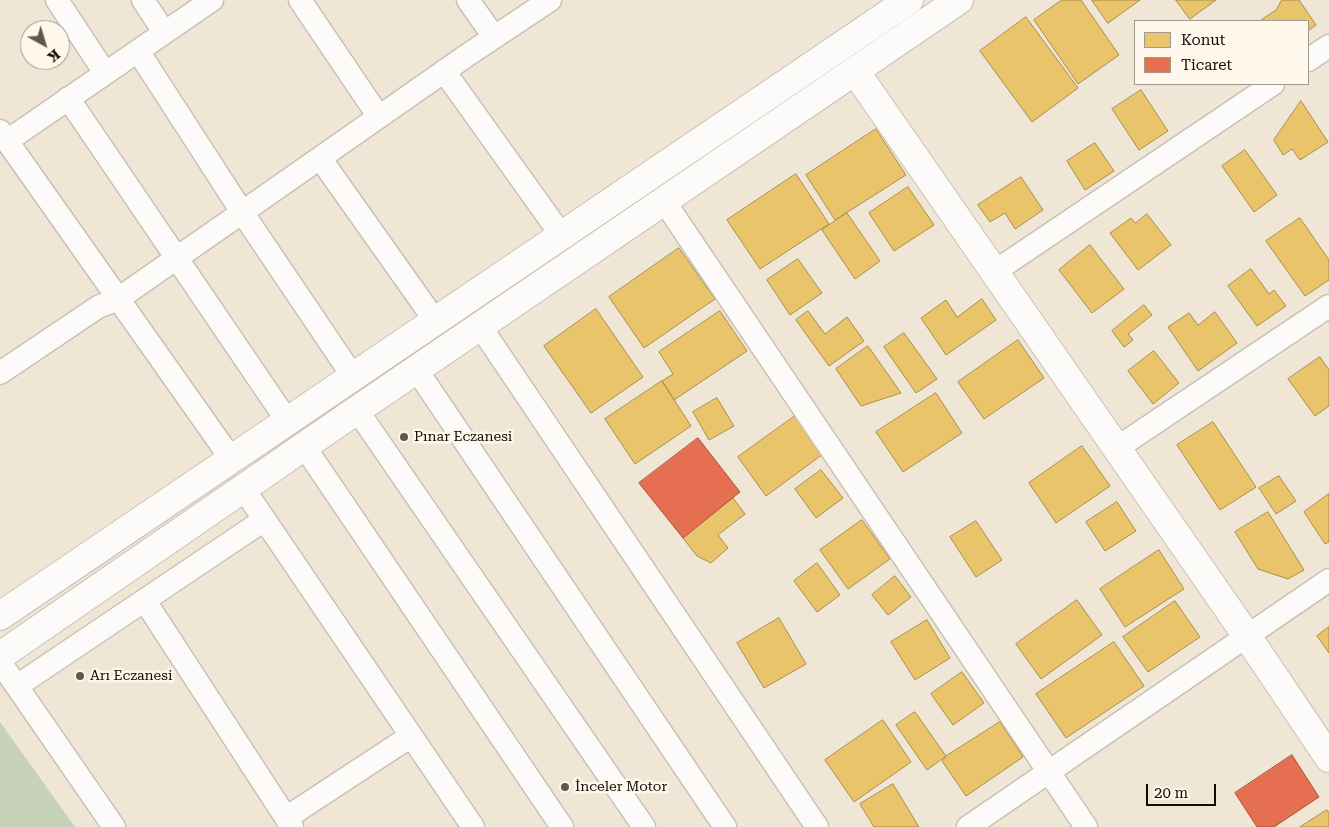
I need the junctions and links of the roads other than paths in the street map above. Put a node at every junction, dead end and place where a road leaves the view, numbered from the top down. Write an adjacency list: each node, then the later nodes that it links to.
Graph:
1 (57, 0): 16 (street)
2 (143, 0): 9 (street)
3 (212, 0): 9 (street)
4 (300, 0): 19 (street)
5 (468, 0): 10 (street)
6 (550, 0): 10 (street)
7 (959, 0): 15 (main road)
8 (905, 1): 24 (main road)
9 (164, 32): 12 (street)
10 (494, 37): 14 (street)
11 (1329, 46): 13 (street)
12 (138, 51): 16 (street); 23 (street)
13 (1309, 59)
14 (444, 71): 19 (street); 24 (street)
15 (855, 71): 22 (main road); 26 (main road)
16 (106, 73): 18 (street)
17 (1271, 85): 26 (street)
18 (68, 98): 20 (street); 25 (street)
19 (379, 117): 21 (street)
20 (3, 136): 27 (street)
21 (320, 158): 23 (street); 29 (street)
22 (664, 201): 30 (main road); 50 (street)
23 (242, 212): 25 (street); 33 (street)
24 (562, 236): 29 (main road)
25 (177, 258): 27 (street); 35 (street)
26 (994, 272): 37 (main road)
27 (118, 299): 32 (street); 38 (street)
28 (1329, 306): 37 (street)
29 (436, 322): 33 (main road)
30 (480, 326): 31 (main road); 57 (street)
31 (416, 369): 34 (main road); 56 (street)
32 (0, 373)
33 (354, 378): 35 (main road)
34 (356, 410): 36 (main road); 55 (street)
35 (288, 422): 38 (main road)
36 (304, 446): 39 (main road); 54 (street)
37 (1117, 448): 44 (main road)
38 (232, 460): 43 (main road)
39 (242, 488): 40 (street); 45 (main road)
40 (264, 520): 42 (street); 48 (street)
41 (1329, 580): 44 (street)
42 (145, 601): 47 (street); 51 (street)
43 (0, 616)
44 (1248, 636): 49 (main road); 50 (street)
45 (0, 656)
46 (0, 662): 47 (street)
47 (17, 686): 52 (street)
48 (411, 736): 51 (street); 53 (street)
49 (1329, 758)
50 (1048, 772): 58 (street); 59 (street)
51 (289, 822)
52 (114, 827)
53 (472, 827)
54 (562, 827)
55 (644, 827)
56 (725, 827)
57 (817, 827)
58 (968, 827)
59 (1086, 827)

